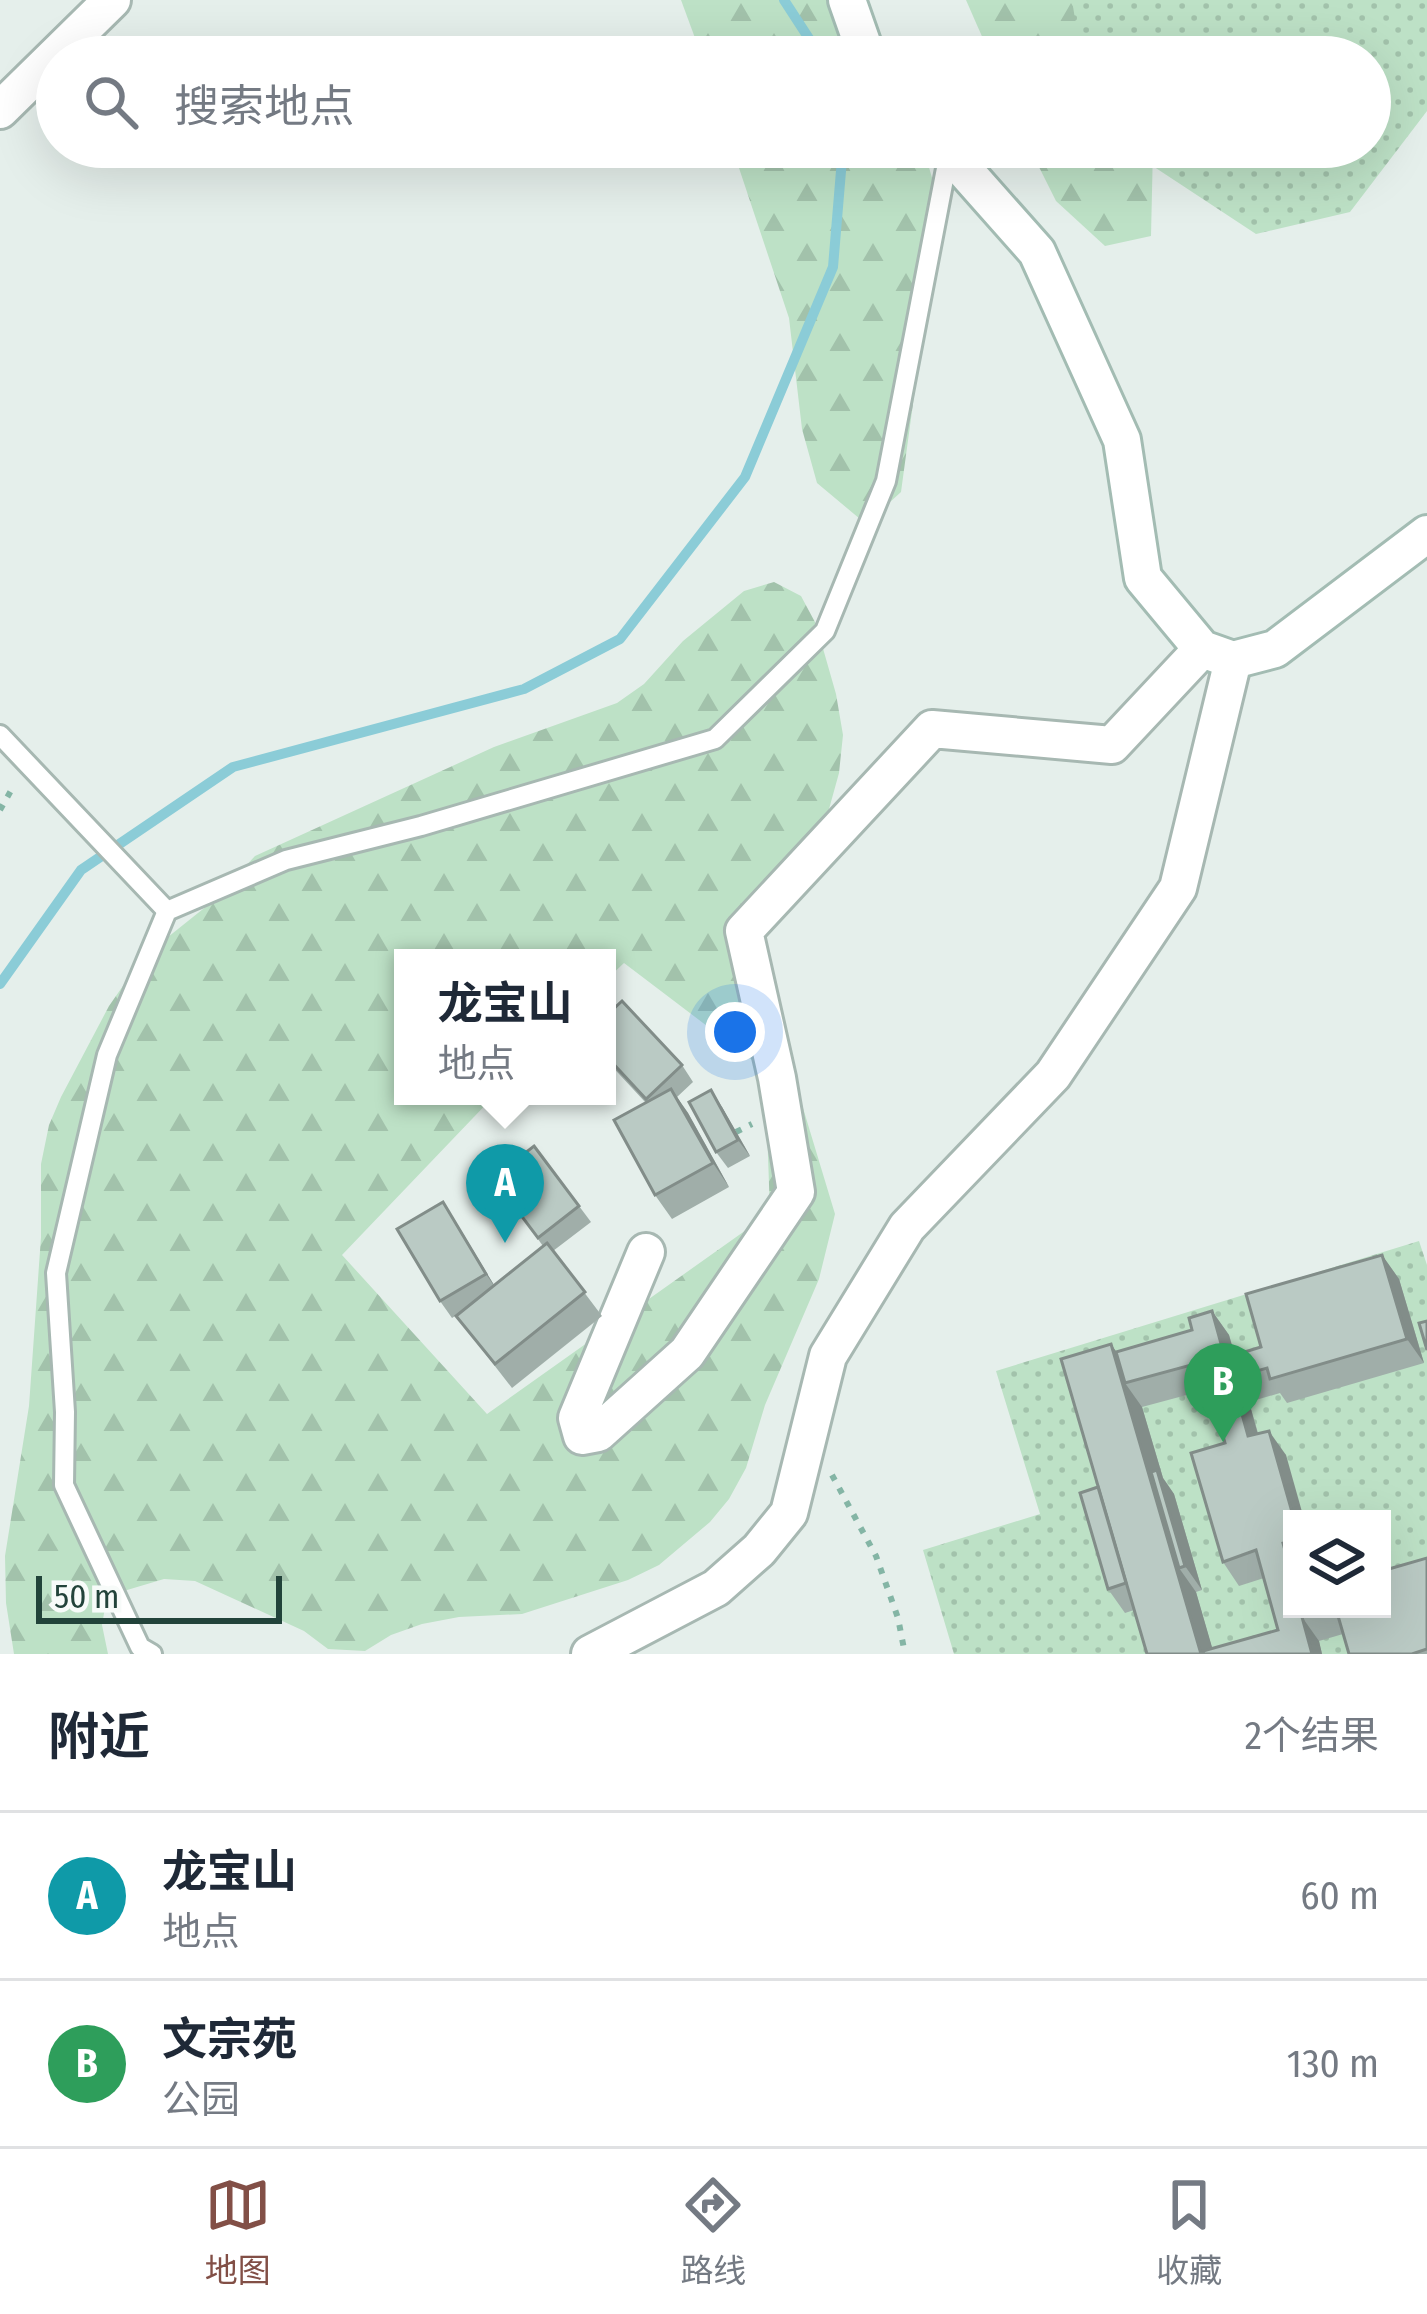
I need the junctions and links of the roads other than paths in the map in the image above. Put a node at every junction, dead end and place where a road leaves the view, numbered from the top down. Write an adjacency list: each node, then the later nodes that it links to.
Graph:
1 (112, 0): 3 (street)
2 (847, 0): 4 (street)
3 (75, 36)
4 (860, 36)
5 (36, 75): 6 (street)
6 (0, 110)
7 (944, 168): 12 (lane)
8 (963, 168): 10 (street)
9 (1427, 534): 10 (street)
10 (1218, 655): 13 (street); 15 (street)
11 (0, 735): 12 (lane)
12 (167, 910): 14 (lane)
13 (646, 1252)
14 (152, 1654)
15 (590, 1654)

